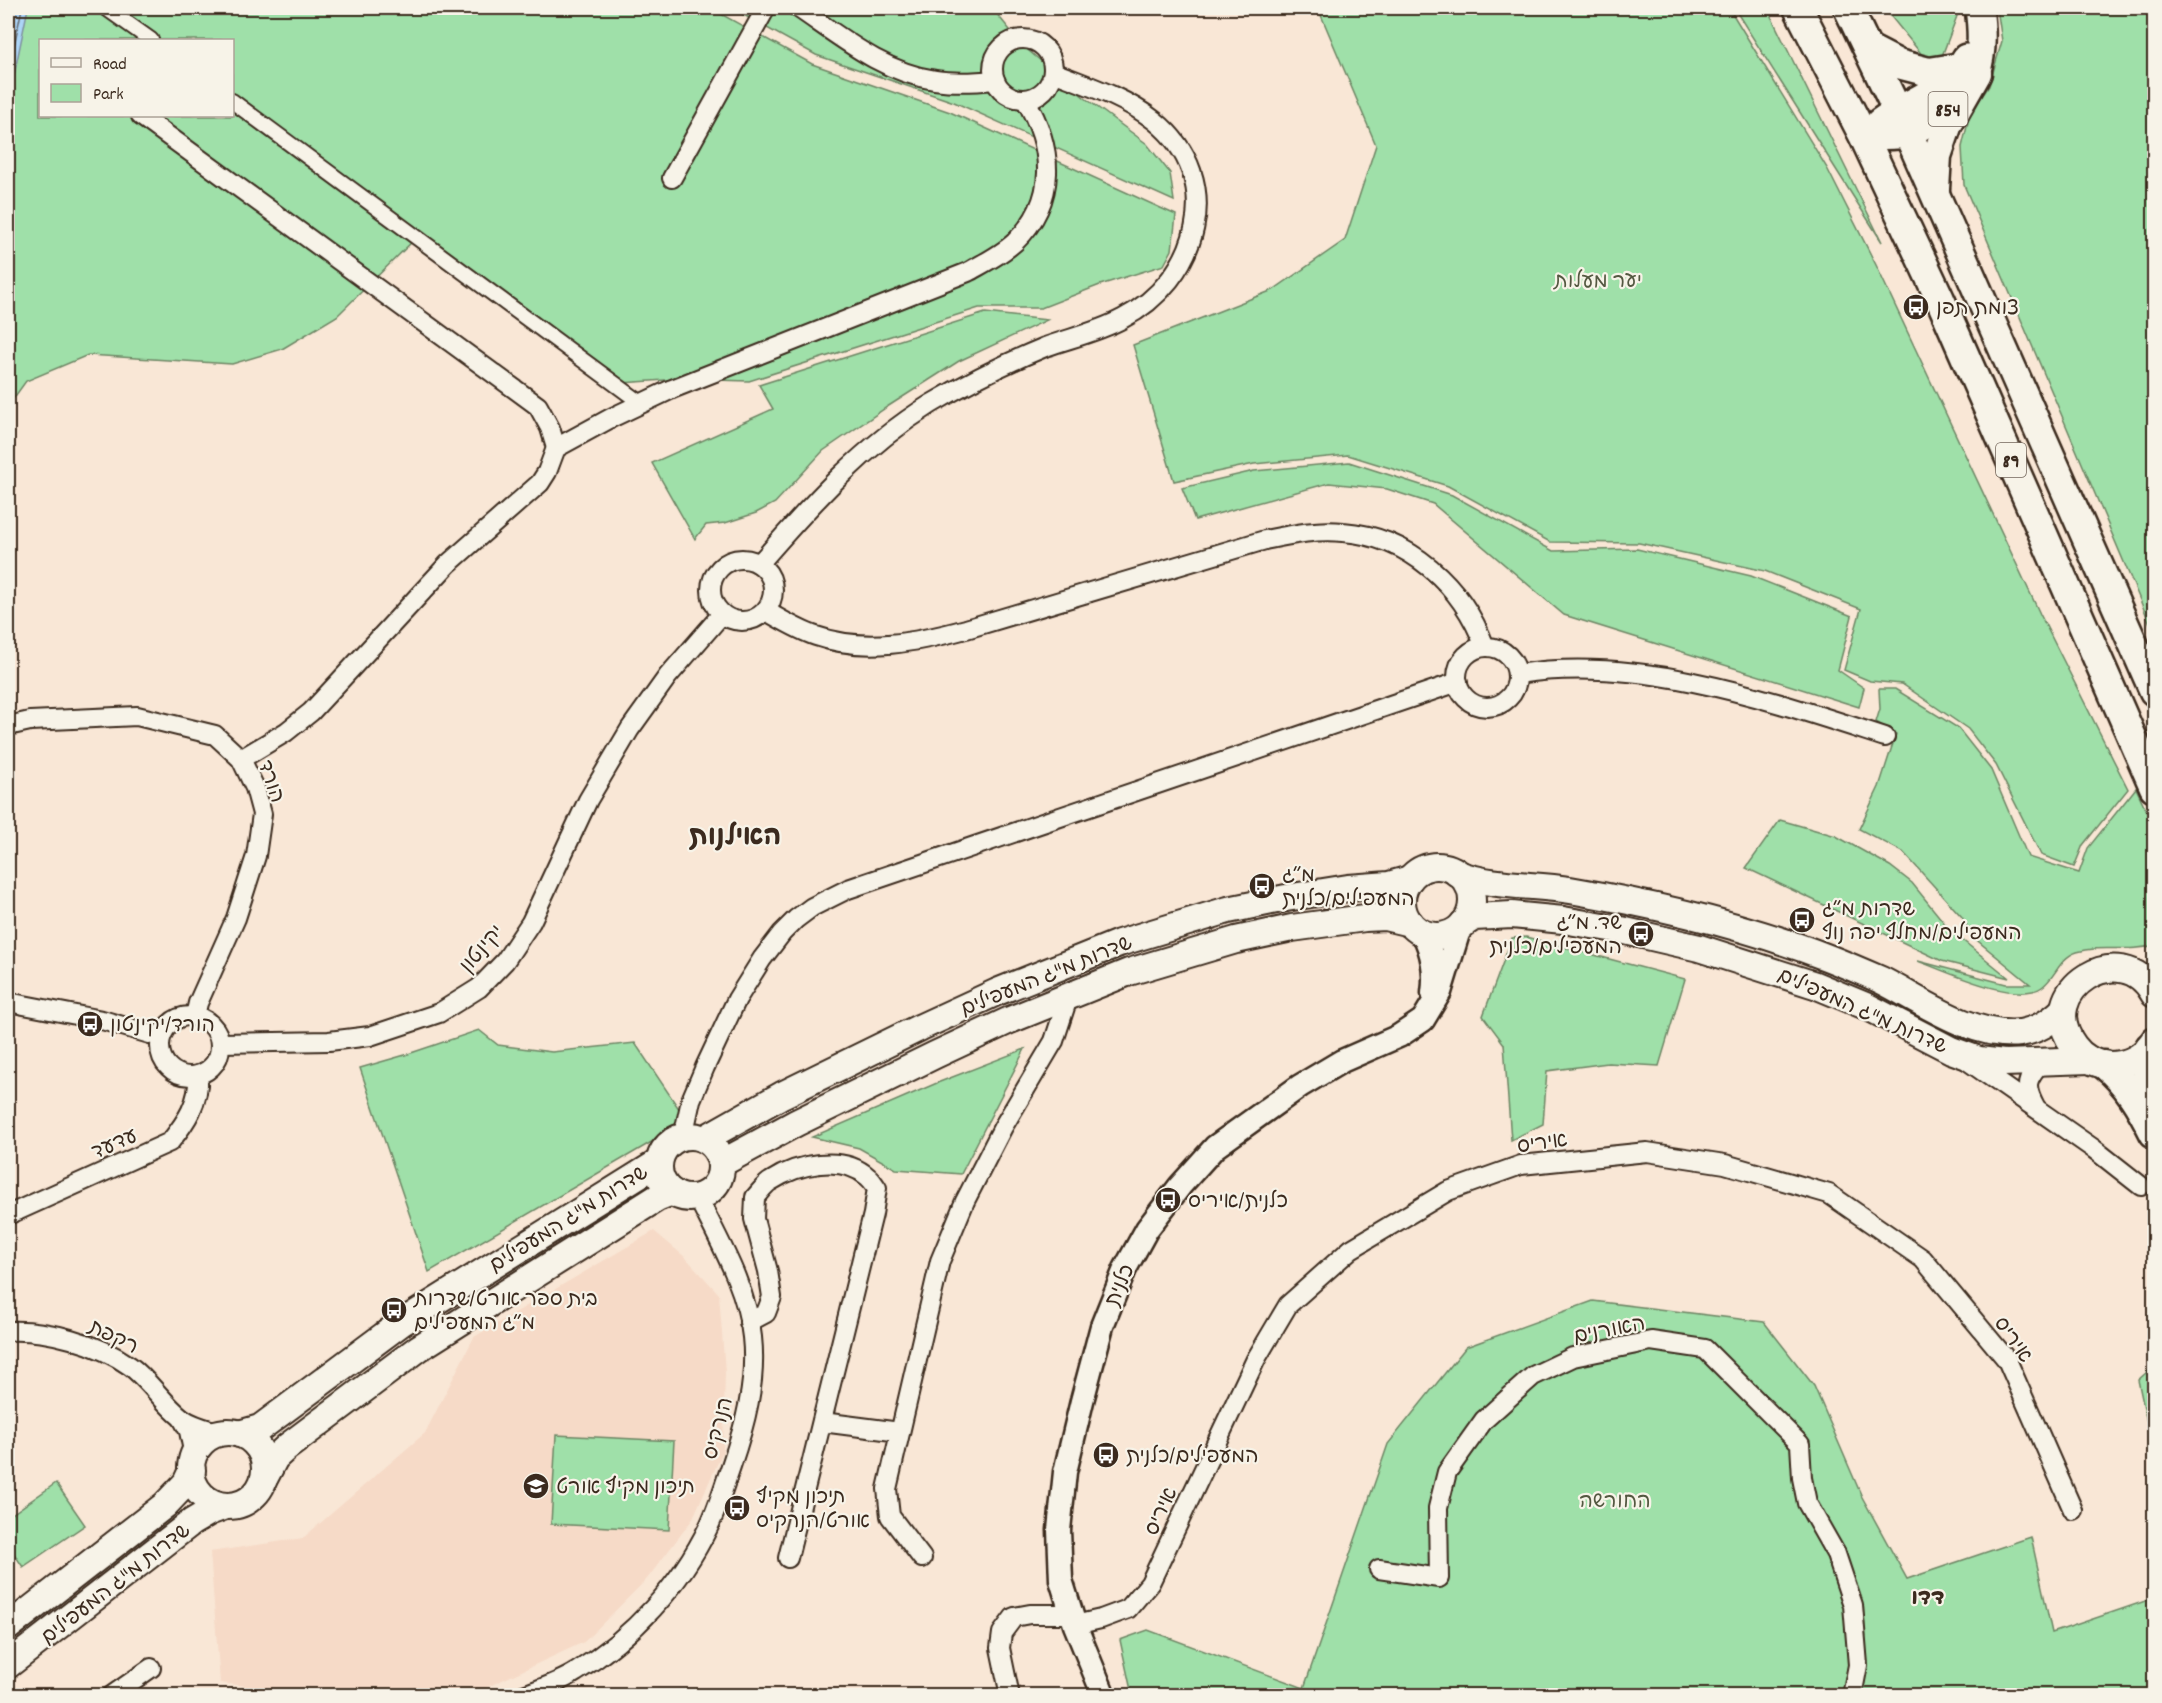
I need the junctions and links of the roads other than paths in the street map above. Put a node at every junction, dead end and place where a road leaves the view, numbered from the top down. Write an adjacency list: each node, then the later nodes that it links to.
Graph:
1 (106, 8): 8 (street)
2 (766, 8): 18 (street)
3 (798, 8): 12 (street)
4 (1798, 8): 17 (highway, 89)
5 (1848, 8): 9 (highway, 89)
6 (1973, 8): 10 (main road, 854)
7 (1979, 8): 10 (main road, 854)
8 (150, 39)
9 (1869, 49): 10 (highway); 16 (highway, 89)
10 (1969, 70): 16 (main road, 854); 19 (highway)
11 (1053, 72): 12 (street); 13 (street); 22 (street)
12 (995, 80): 13 (street)
13 (1025, 99): 20 (street)
14 (234, 102): 20 (street)
15 (142, 117): 21 (street)
16 (1902, 122): 17 (main road, 854); 19 (highway, 89)
17 (1863, 135): 32 (highway, 89)
18 (672, 178)
19 (1935, 194): 28 (highway, 89)
20 (641, 403): 21 (street)
21 (556, 448): 31 (street)
22 (759, 564): 23 (street); 24 (street)
23 (766, 611): 24 (street); 25 (street)
24 (722, 614): 45 (street, יקינטון)
25 (1485, 647): 26 (street); 27 (street)
26 (1517, 674): 27 (street); 30 (street)
27 (1458, 682): 54 (street)
28 (2154, 691)
29 (8, 726): 31 (street, הורד)
30 (1885, 736)
31 (242, 759): 43 (street, הורד)
32 (2154, 787)
33 (1458, 874): 34 (main road); 35 (main road); 42 (main road, שדרות מ"ג המעפילים)
34 (1410, 879): 36 (main road); 54 (main road, שדרות מ"ג המעפילים)
35 (1461, 926): 36 (main road); 41 (street, כלנית); 47 (main road, שדרות מ"ג המעפילים)
36 (1416, 928): 39 (main road, שדרות מ"ג המעפילים); 41 (street)
37 (2142, 973): 38 (main road); 42 (main road)
38 (2154, 994)
39 (1069, 995): 56 (main road, שדרות מ"ג המעפילים); 65 (street)
40 (8, 1002): 44 (street)
41 (1430, 1010): 74 (street, כלנית)
42 (2063, 1010): 49 (main road)
43 (195, 1016): 44 (street); 45 (street)
44 (160, 1037): 50 (street)
45 (220, 1043): 50 (street)
46 (2152, 1044): 49 (main road, שדרות מ"ג המעפילים); 51 (highway)
47 (1951, 1050): 48 (main road, שדרות מ"ג המעפילים); 52 (street)
48 (2041, 1062): 49 (main road, שדרות מ"ג המעפילים); 52 (street)
49 (2097, 1063): 53 (highway)
50 (198, 1075): 60 (street, עדעד)
51 (2154, 1095)
52 (2035, 1106): 57 (street)
53 (2154, 1133)
54 (694, 1138): 55 (main road); 56 (main road)
55 (659, 1162): 58 (main road); 66 (main road, שדרות מ"ג המעפילים)
56 (722, 1163): 59 (main road)
57 (2141, 1186)
58 (672, 1192): 59 (main road); 68 (main road, שדרות מ"ג המעפילים)
59 (698, 1197): 61 (street, הנרקיס)
60 (8, 1215)
61 (748, 1322): 64 (street); 79 (street, הנרקיס)
62 (8, 1331): 63 (street, רקפת)
63 (182, 1418): 66 (street, רקפת); 67 (street, רקפת)
64 (822, 1422): 65 (street); 71 (street)
65 (900, 1432): 72 (street)
66 (230, 1434): 67 (main road); 68 (main road)
67 (193, 1463): 69 (main road); 75 (main road, שדרות מ"ג המעפילים)
68 (265, 1477): 69 (main road)
69 (225, 1506): 76 (main road, שדרות מ"ג המעפילים)
70 (2073, 1510): 74 (street, איריס)
71 (788, 1558)
72 (922, 1558)
73 (1379, 1569): 82 (street, האורנים)
74 (1073, 1619): 80 (street, איריס); 81 (street, כלנית)
75 (8, 1627)
76 (8, 1665)
77 (151, 1668): 78 (street)
78 (111, 1695)
79 (521, 1695)
80 (1010, 1695)
81 (1104, 1695)
82 (1852, 1695)

